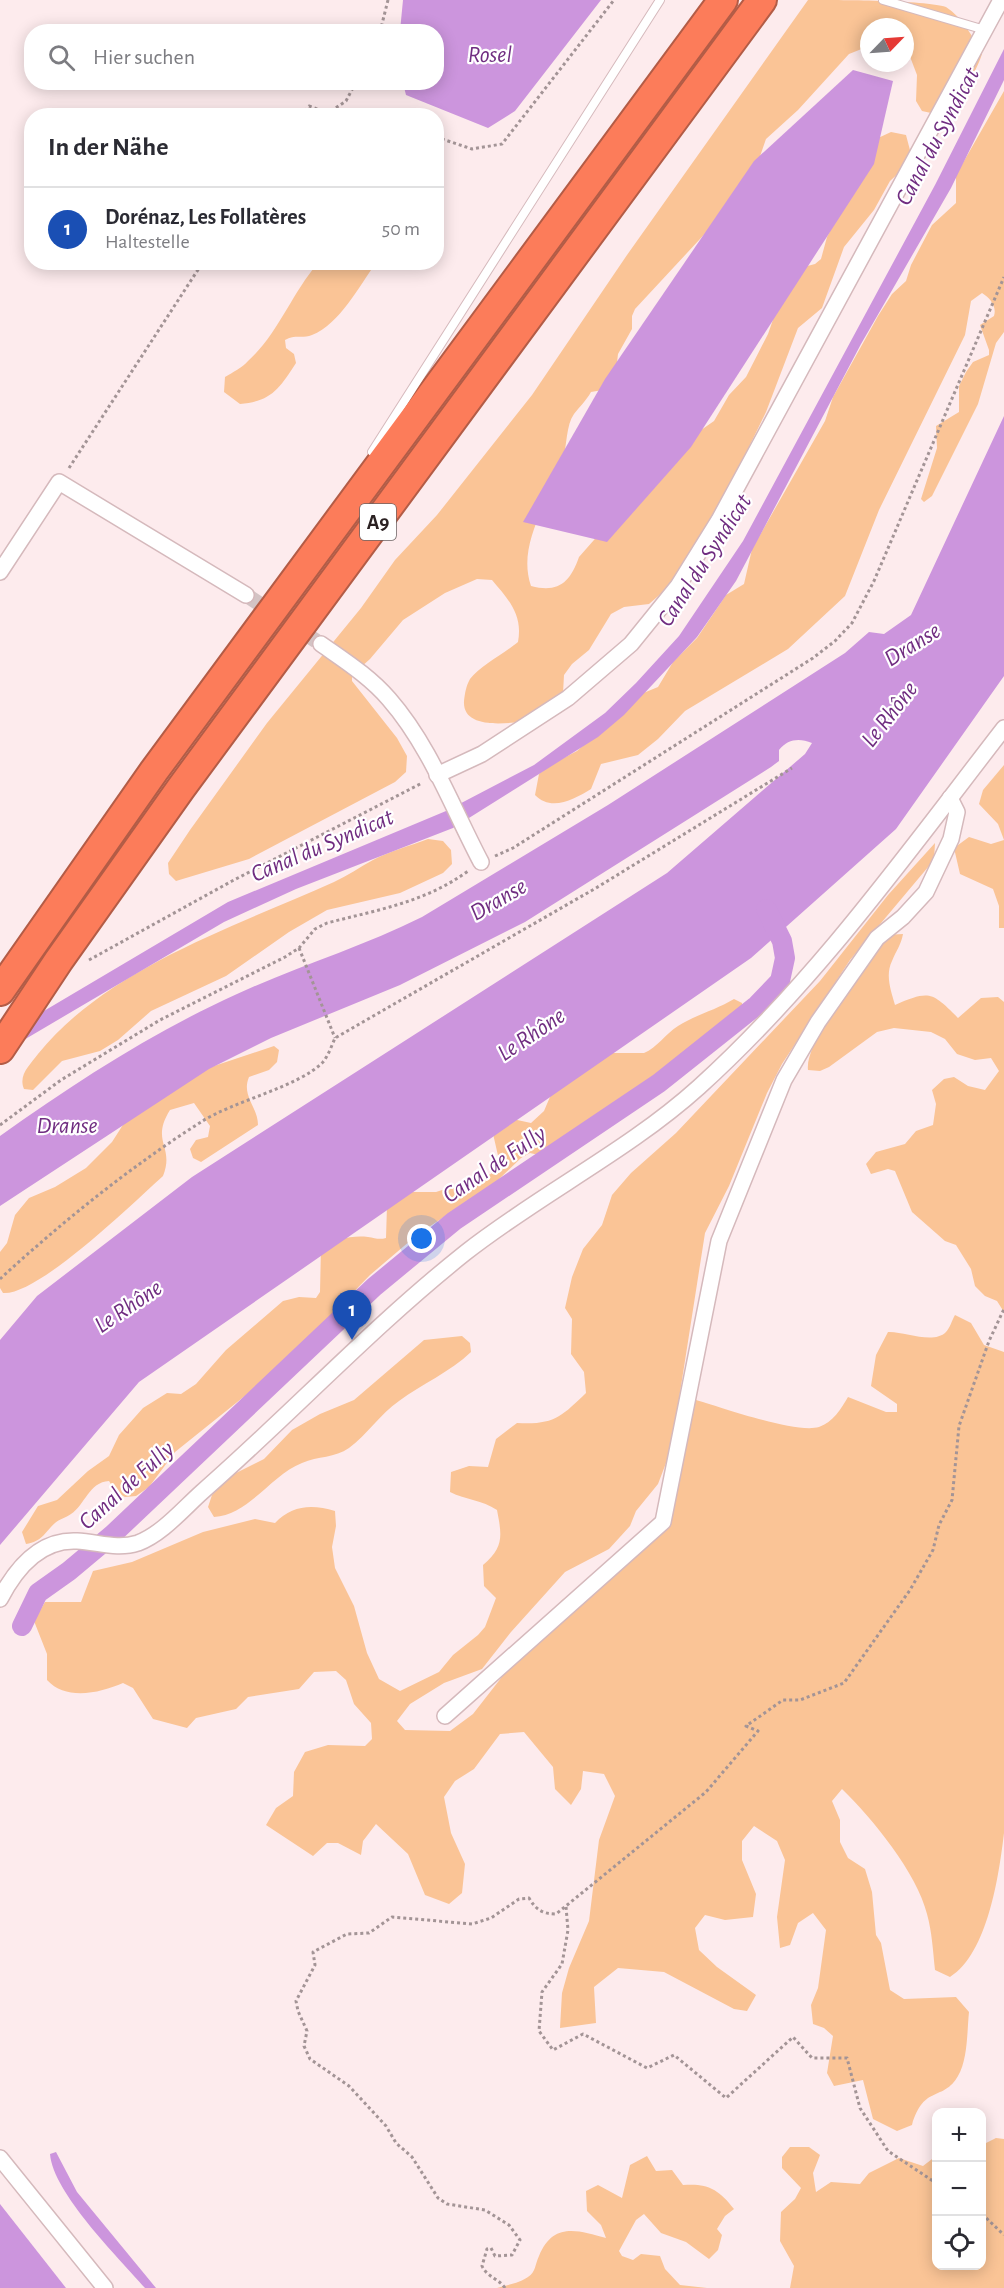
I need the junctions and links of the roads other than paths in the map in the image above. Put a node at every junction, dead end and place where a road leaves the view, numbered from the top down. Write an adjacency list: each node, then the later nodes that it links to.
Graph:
1 (660, 0): 9 (lane)
2 (723, 0): 15 (highway, A9)
3 (762, 0): 8 (highway, A9)
4 (883, 0): 6 (lane)
5 (1001, 0): 6 (street)
6 (986, 30): 16 (street)
7 (747, 37): 8 (lane)
8 (626, 186): 20 (highway, A9)
9 (368, 458)
10 (308, 546): 15 (lane)
11 (0, 572): 12 (street)
12 (246, 595)
13 (321, 644): 16 (street)
14 (1004, 728): 17 (street)
15 (154, 771): 19 (highway, A9)
16 (441, 782): 18 (street)
17 (950, 798): 21 (street); 22 (street)
18 (481, 862)
19 (0, 991)
20 (0, 1049)
21 (0, 1599)
22 (446, 1716)
23 (0, 2157): 24 (street)
24 (105, 2288)

